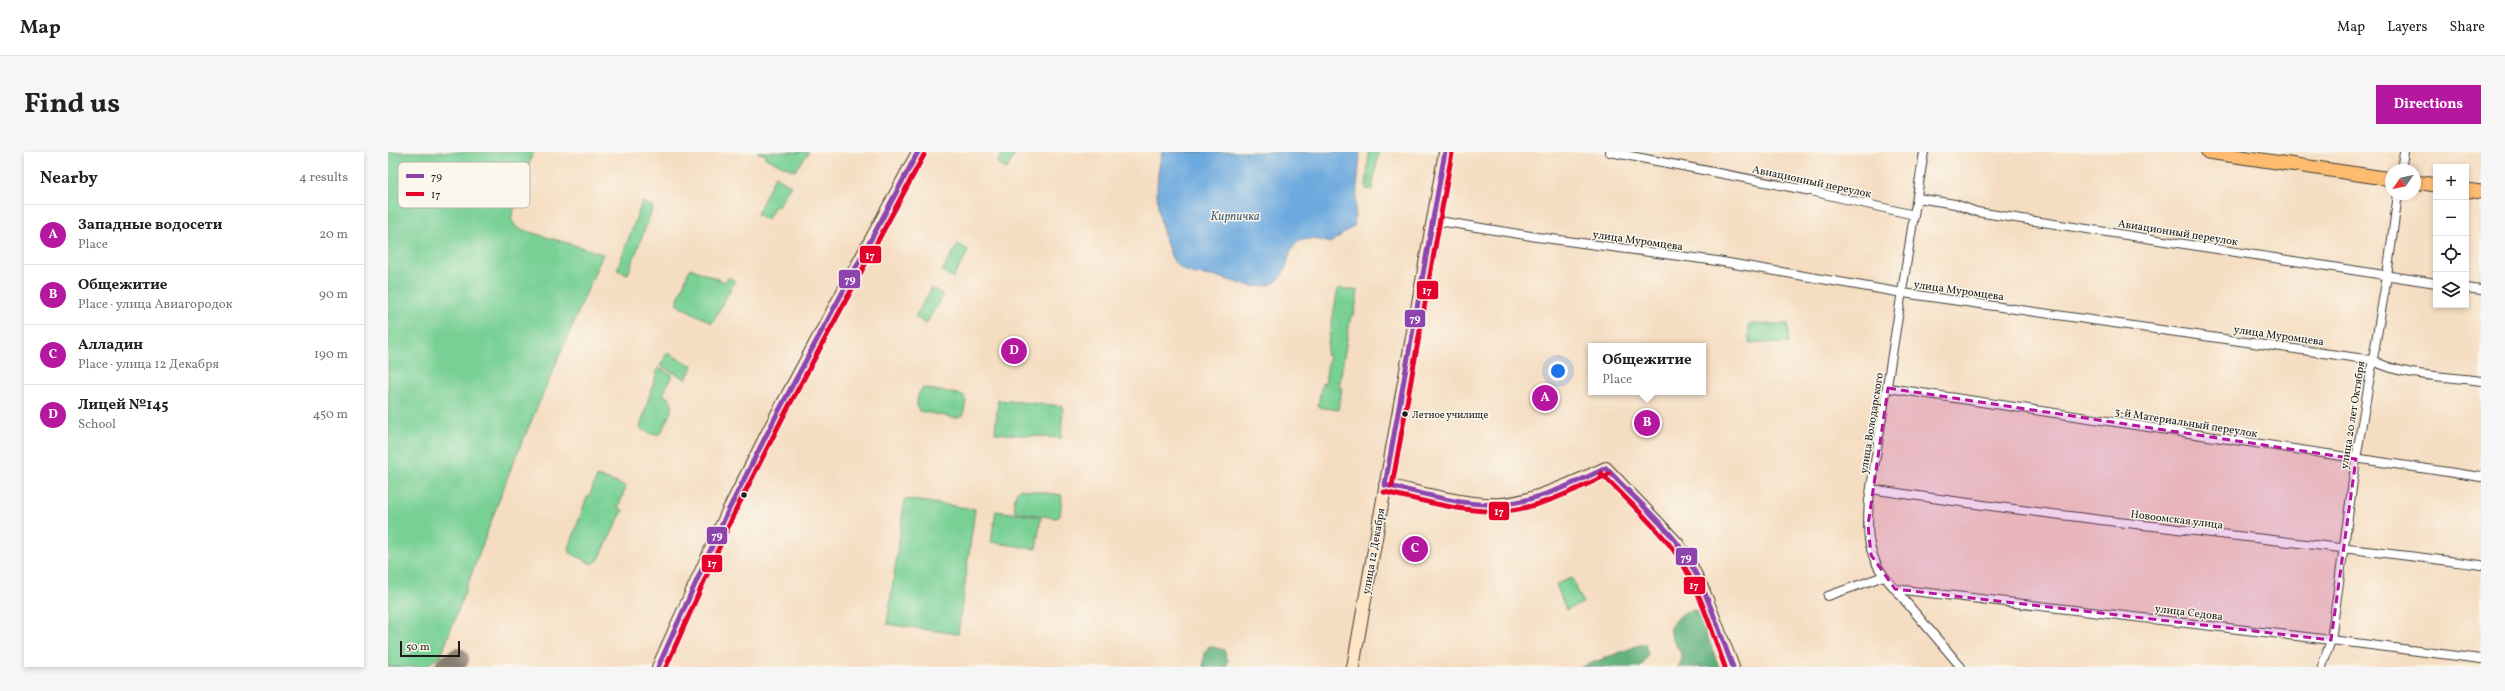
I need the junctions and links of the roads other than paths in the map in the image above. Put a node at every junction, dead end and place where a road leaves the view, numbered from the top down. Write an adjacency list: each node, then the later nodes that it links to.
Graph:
1 (918, 152): 36 (main road)
2 (1445, 152): 16 (main road, улица 12 Декабря)
3 (1610, 152): 15 (street, Авиационный переулок)
4 (1924, 152): 13 (street, улица Володарского)
5 (2208, 152): 8 (main road)
6 (2404, 152): 7 (street)
7 (2402, 164)
8 (2385, 178)
9 (2421, 183): 10 (main road)
10 (2433, 185)
11 (2469, 190): 12 (main road)
12 (2481, 192)
13 (1917, 198): 15 (street, улица Володарского); 17 (street, Авиационный переулок)
14 (2397, 200): 17 (street, улица 20 лет Октября)
15 (1914, 215): 21 (street, улица Володарского)
16 (1433, 220): 21 (street, улица Муромцева); 27 (main road, улица 12 Декабря)
17 (2387, 276): 18 (street, Авиационный переулок); 22 (street, улица 20 лет Октября)
18 (2433, 283)
19 (2469, 288): 20 (street)
20 (2481, 290)
21 (1903, 293): 22 (street, улица Муромцева); 24 (street, улица Володарского)
22 (2372, 360): 23 (street, улица Муромцева); 25 (street, улица 20 лет Октября)
23 (2481, 380)
24 (1888, 388): 25 (street, 3-й Материальный переулок); 28 (street, улица Володарского)
25 (2356, 459): 26 (street, 3-й Материальный переулок); 29 (street, улица 20 лет Октября)
26 (2481, 477)
27 (1385, 485): 37 (main road, улица 12 Декабря); 38 (main road)
28 (1871, 489): 29 (street, Новоомская улица); 31 (street, улица Володарского)
29 (2344, 547): 30 (street, Новоомская улица); 34 (street, улица 20 лет Октября)
30 (2481, 564)
31 (1884, 576): 32 (street, улица Володарского); 33 (street)
32 (1895, 589): 34 (street, улица Седова); 39 (street, улица Володарского)
33 (1828, 596)
34 (2331, 640): 35 (street, улица Седова); 40 (street, улица 20 лет Октября)
35 (2481, 659)
36 (658, 667)
37 (1353, 667)
38 (1734, 667)
39 (1961, 667)
40 (2322, 667)

